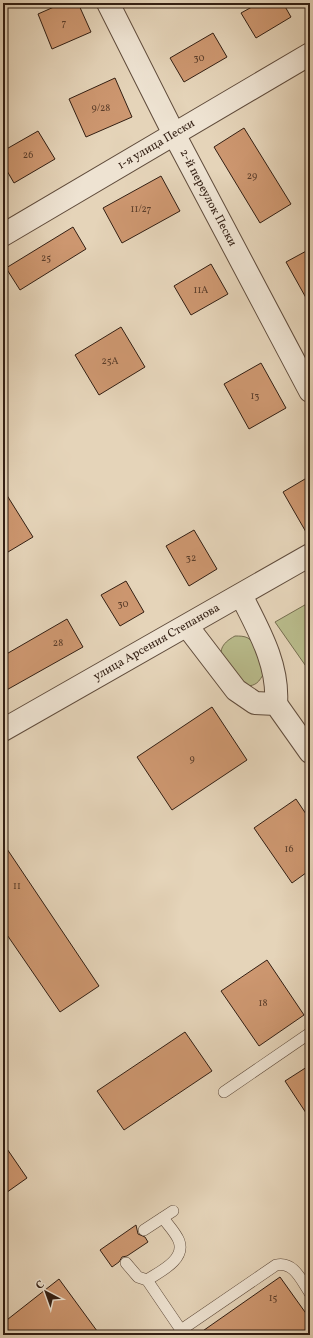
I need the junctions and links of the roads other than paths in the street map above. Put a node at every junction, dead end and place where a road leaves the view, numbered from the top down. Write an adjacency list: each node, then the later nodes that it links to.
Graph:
1 (108, 3): 3 (street, 2-й переулок Пески)
2 (310, 54): 3 (street, 1-я улица Пески)
3 (174, 134): 4 (street, 1-я улица Пески); 5 (street, 2-й переулок Пески)
4 (3, 235)
5 (310, 391)
6 (310, 555): 7 (street, улица Арсения Степанова)
7 (241, 595): 8 (street, улица Арсения Степанова); 9 (street)
8 (187, 626): 9 (street); 10 (street, улица Арсения Степанова)
9 (276, 704): 11 (street)
10 (3, 730)
11 (310, 752)
12 (310, 1033): 13 (lane)
13 (224, 1092)
14 (173, 1211): 15 (lane)
15 (163, 1218): 16 (lane); 18 (lane)
16 (144, 1230)
17 (126, 1263): 18 (lane)
18 (147, 1280): 20 (lane)
19 (310, 1293): 20 (lane)
20 (182, 1332)

